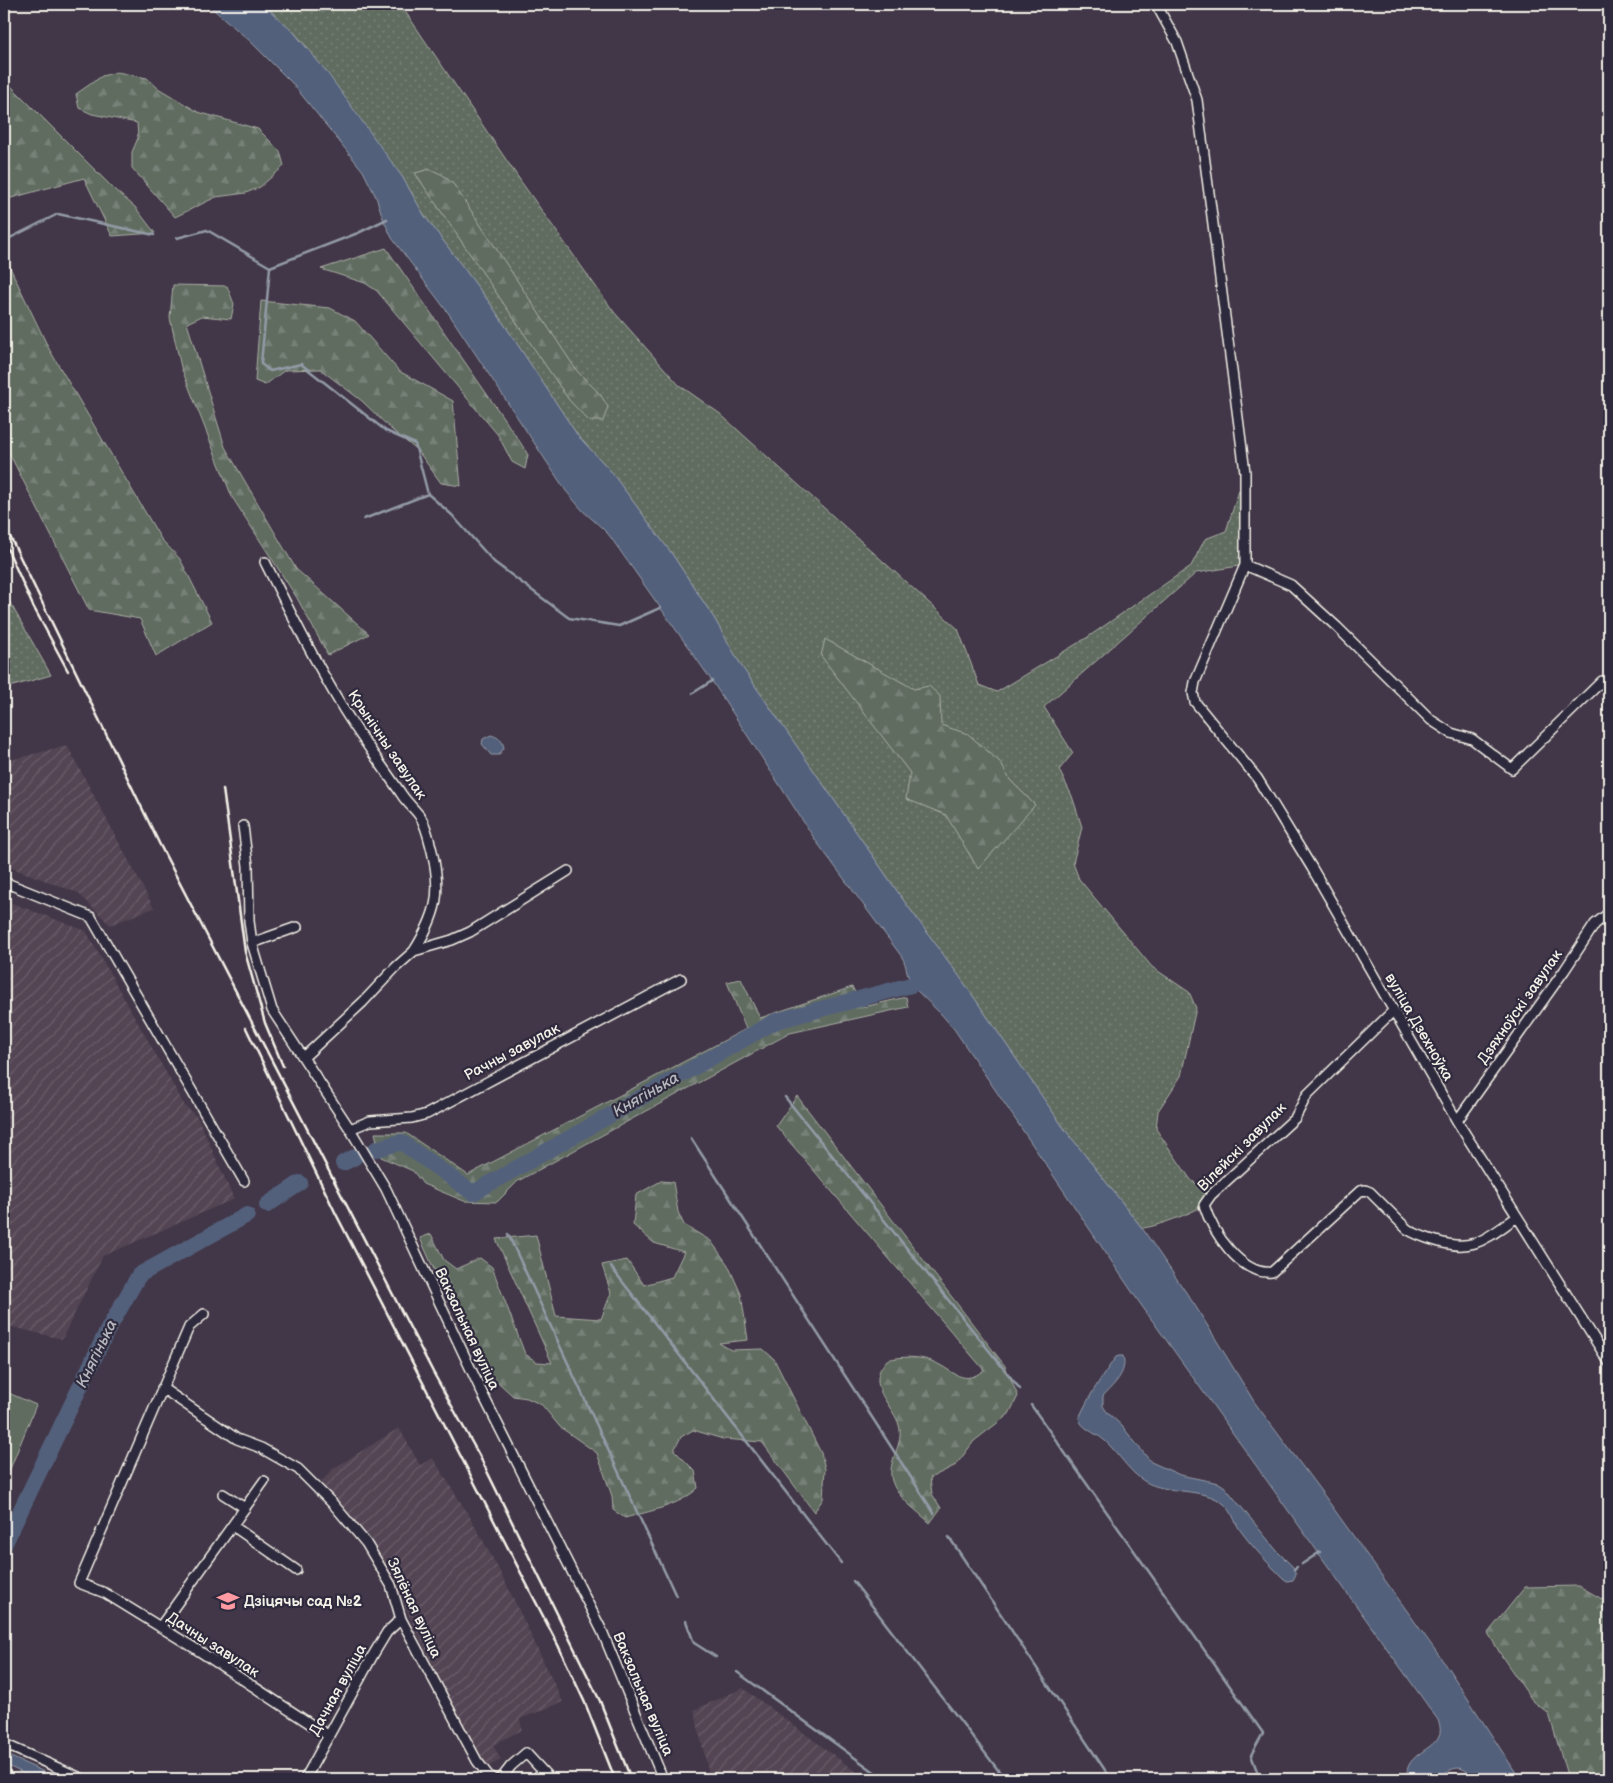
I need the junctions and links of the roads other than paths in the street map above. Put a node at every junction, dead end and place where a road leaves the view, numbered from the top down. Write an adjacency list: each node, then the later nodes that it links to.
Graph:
1 (1156, 4): 3 (street)
2 (266, 562): 11 (street, Крынічны завулак)
3 (1245, 565): 4 (street); 13 (street, вуліца Дзехноўка)
4 (1602, 680)
5 (243, 826): 10 (street, Вакзальная вуліца)
6 (568, 871): 11 (street)
7 (4, 882): 17 (street)
8 (1609, 913): 15 (street, Дзяхноўскі завулак)
9 (298, 928): 10 (street)
10 (252, 943): 14 (street, Вакзальная вуліца)
11 (414, 951): 14 (street)
12 (681, 979): 16 (street, Рачны завулак)
13 (1393, 1011): 15 (street, вуліца Дзехноўка); 18 (street, Вілейскі завулак)
14 (304, 1057): 16 (street, Вакзальная вуліца)
15 (1456, 1121): 18 (street, вуліца Дзехноўка)
16 (350, 1129): 36 (street, Вакзальная вуліца)
17 (244, 1180)
18 (1517, 1217): 20 (street, вуліца Дзехноўка)
19 (204, 1314): 21 (street)
20 (1609, 1362)
21 (162, 1388): 27 (street, Зялёная вуліца); 28 (street, Дачны завулак)
22 (264, 1481): 24 (street)
23 (223, 1494): 24 (street)
24 (245, 1508): 25 (street)
25 (233, 1526): 26 (street); 28 (street)
26 (296, 1570)
27 (401, 1619): 29 (street, Дачная вуліца); 33 (street, Зялёная вуліца)
28 (160, 1627): 29 (street, Дачны завулак)
29 (328, 1736): 32 (street, Дачная вуліца)
30 (4, 1744): 31 (street)
31 (83, 1779)
32 (305, 1779)
33 (493, 1779)
34 (501, 1779): 35 (street)
35 (550, 1779)
36 (663, 1779)

